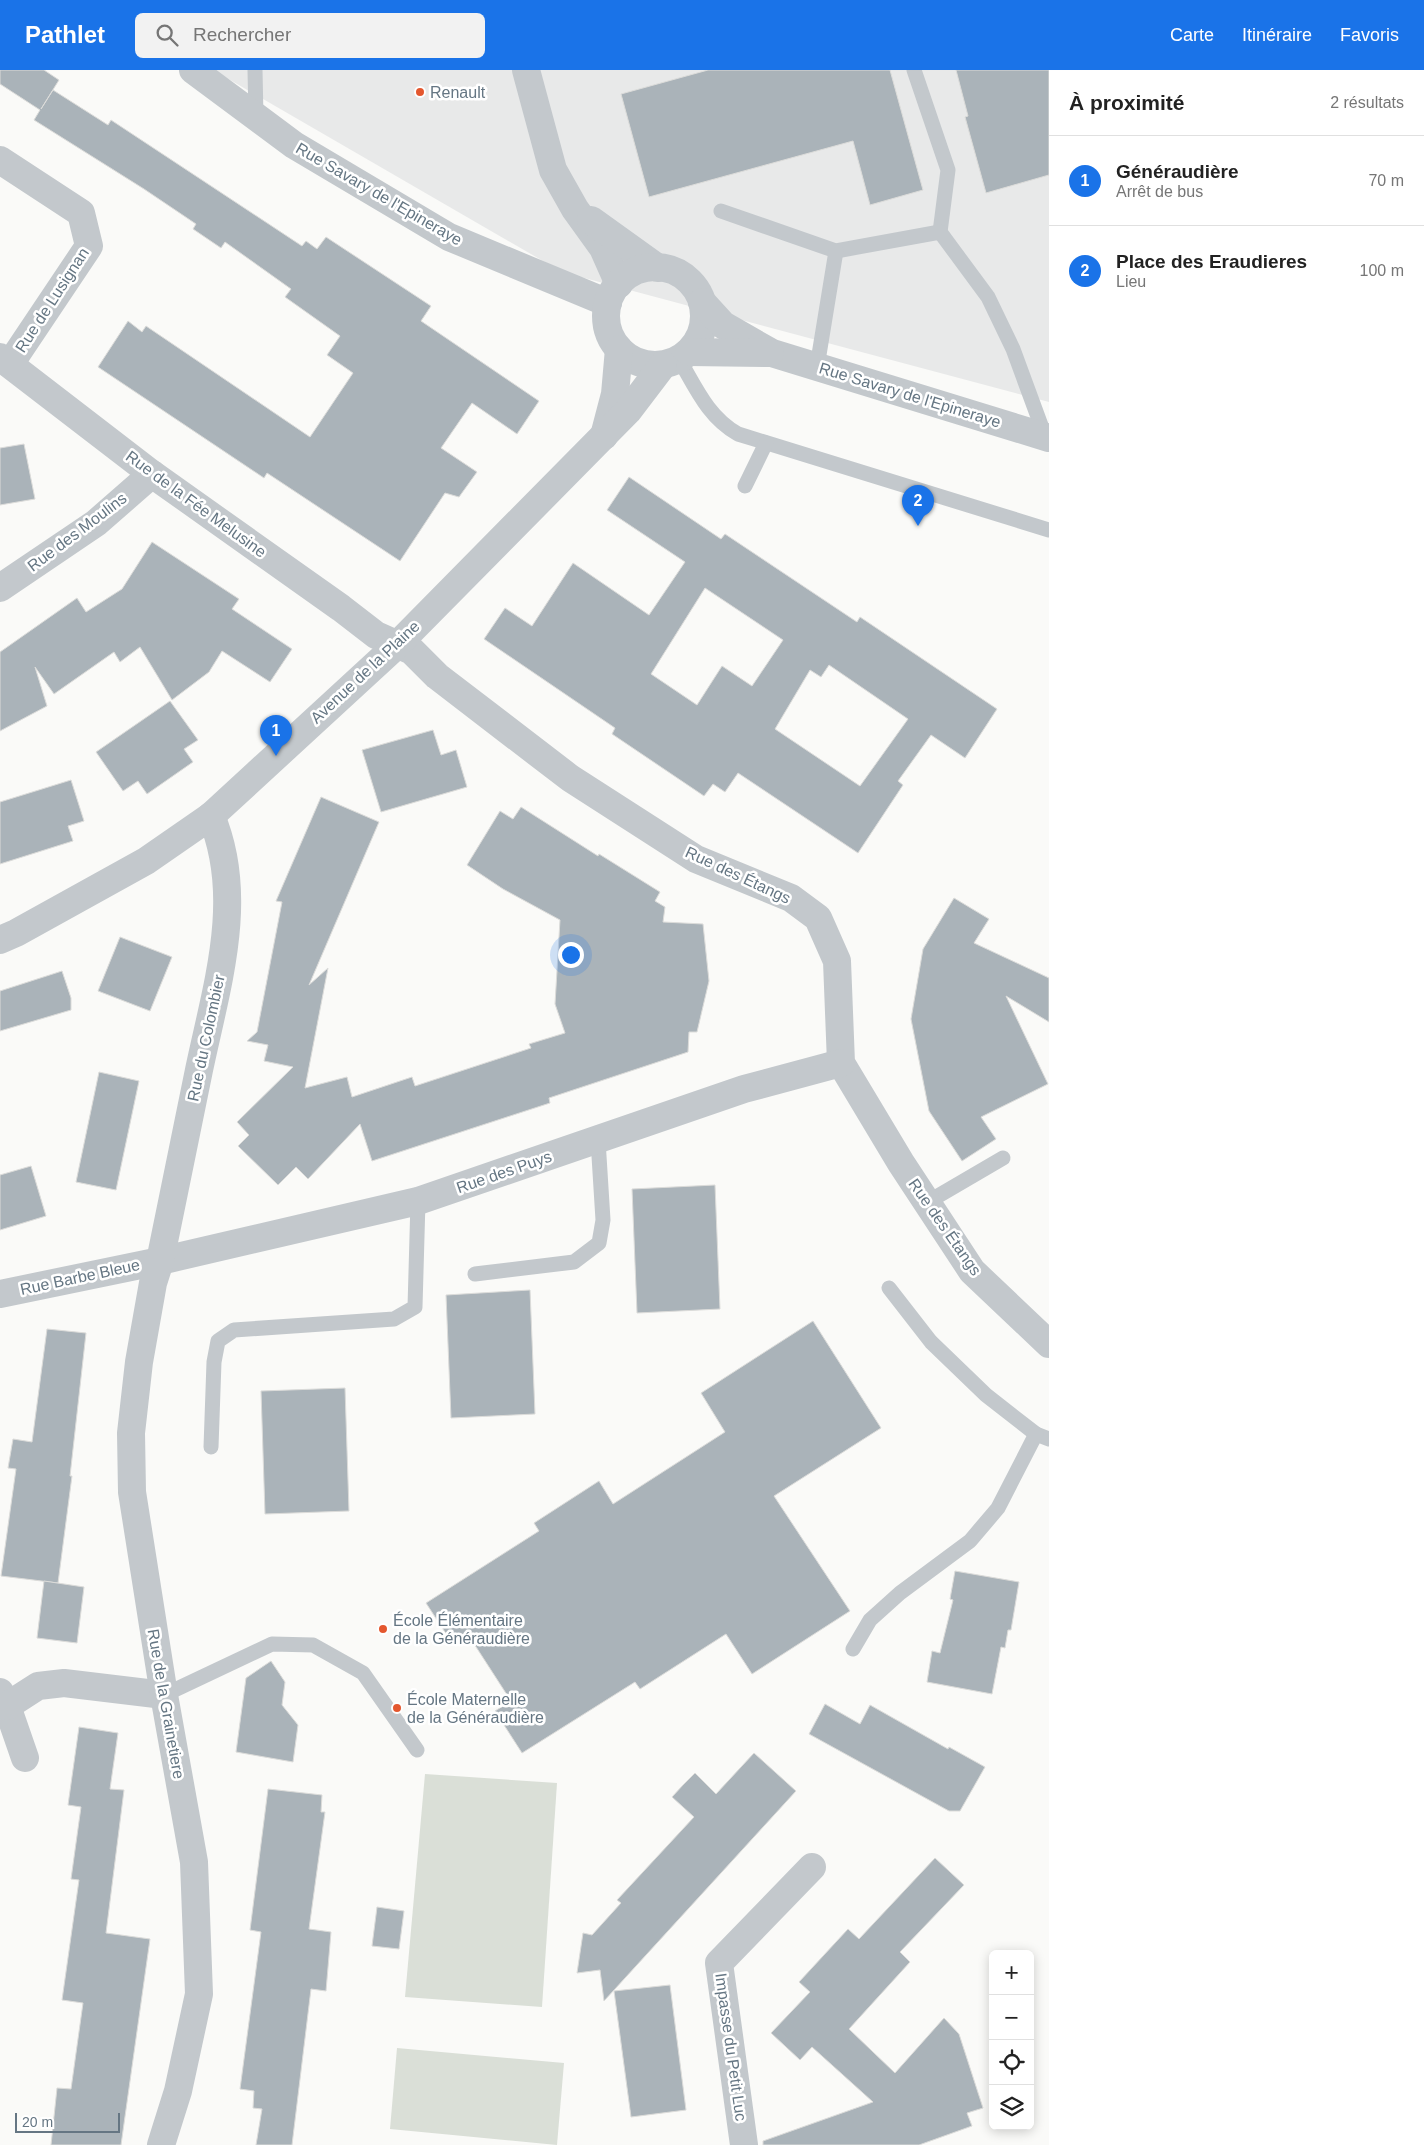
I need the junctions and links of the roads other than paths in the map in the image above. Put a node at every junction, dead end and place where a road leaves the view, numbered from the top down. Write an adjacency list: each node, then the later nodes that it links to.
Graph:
1 (193, 70): 5 (street, Rue Savary de l'Epineraye)
2 (255, 70): 5 (lane)
3 (526, 70): 7 (street)
4 (914, 70): 9 (lane)
5 (256, 117): 12 (street, Rue Savary de l'Epineraye)
6 (0, 160): 17 (street, Rue de Lusignan)
7 (575, 209): 11 (street); 12 (street)
8 (721, 211): 10 (lane)
9 (940, 232): 10 (lane); 20 (lane)
10 (836, 251): 18 (lane)
11 (658, 268): 12 (street); 13 (street, Rue Savary de l'Epineraye)
12 (613, 294): 14 (street)
13 (702, 302): 15 (street, Rue Savary de l'Epineraye); 16 (street, Rue Savary de l'Epineraye)
14 (619, 349): 16 (street, Rue Savary de l'Epineraye); 19 (street)
15 (772, 353): 16 (street, Rue Savary de l'Epineraye); 18 (street, Rue Savary de l'Epineraye)
16 (677, 359): 19 (street, Avenue de la Plaine); 21 (lane)
17 (5, 360): 22 (street, Rue de la Fée Melusine)
18 (816, 367): 20 (street, Rue Savary de l'Epineraye)
19 (604, 436): 26 (street, Avenue de la Plaine)
20 (1047, 437)
21 (766, 442): 23 (lane); 24 (lane)
22 (152, 474): 25 (street, Rue des Moulins); 26 (street, Rue de la Fée Melusine)
23 (745, 486)
24 (1049, 530)
25 (0, 588)
26 (398, 644): 27 (street, Avenue de la Plaine); 29 (street, Rue des Étangs)
27 (211, 816): 28 (street, Avenue de la Plaine); 34 (street, Rue du Colombier)
28 (0, 940)
29 (841, 1063): 30 (street, Rue des Puys); 33 (street, Rue des Étangs)
30 (598, 1140): 32 (street, Rue des Puys); 35 (lane)
31 (1003, 1158): 33 (lane)
32 (418, 1201): 34 (street, Rue des Puys); 40 (lane)
33 (926, 1202): 38 (street, Rue des Étangs)
34 (160, 1260): 37 (street, Rue Barbe Bleue); 42 (street, Rue de la Grainetiere)
35 (474, 1274)
36 (889, 1288): 39 (lane)
37 (0, 1294)
38 (1049, 1344)
39 (1042, 1436): 41 (lane)
40 (211, 1447)
41 (853, 1649)
42 (164, 1695): 43 (street); 44 (lane); 47 (street, Rue de la Grainetiere)
43 (4, 1699): 45 (street)
44 (417, 1750)
45 (25, 1758)
46 (812, 1867): 48 (street, Impasse du Petit Luc)
47 (161, 2145)
48 (744, 2145)

